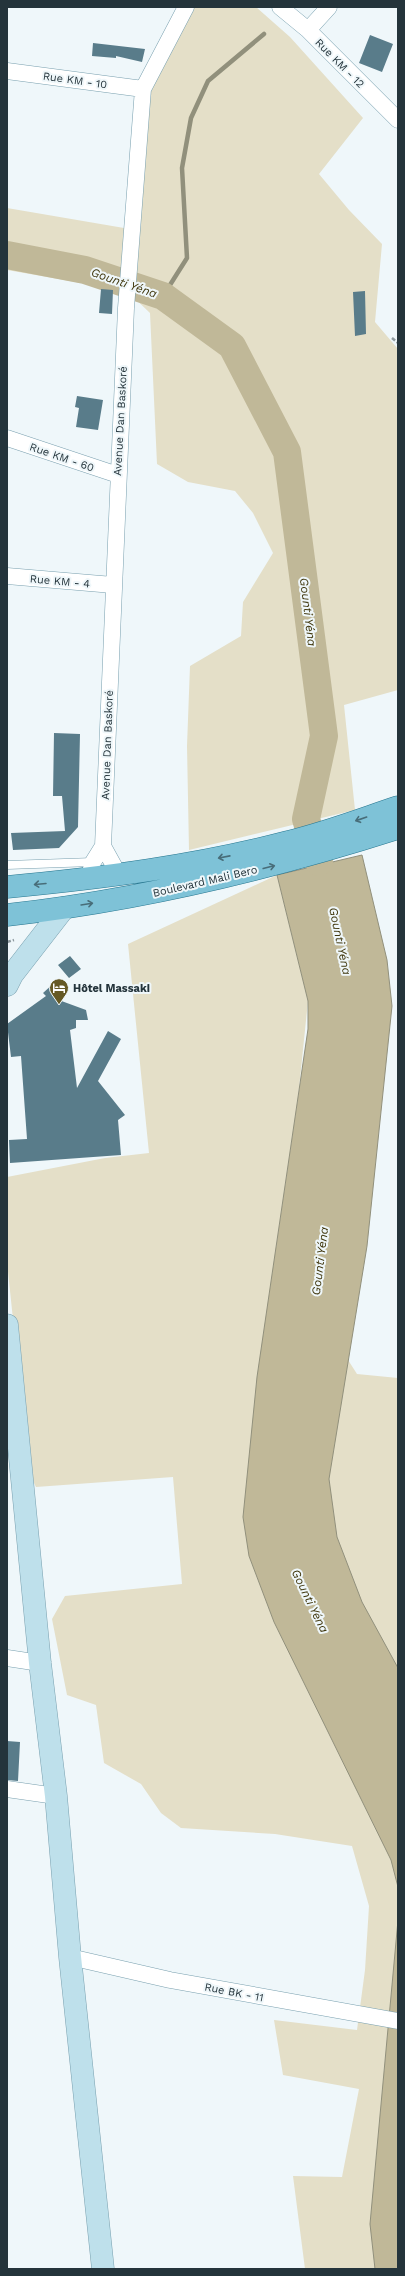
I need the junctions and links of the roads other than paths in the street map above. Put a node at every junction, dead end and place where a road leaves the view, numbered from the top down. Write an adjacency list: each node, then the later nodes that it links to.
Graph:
1 (186, 7): 6 (street, Avenue Dan Baskoré)
2 (280, 7): 4 (street, Rue KM - 12)
3 (329, 7): 4 (street)
4 (308, 30): 7 (street, Rue KM - 12)
5 (7, 71): 6 (street, Rue KM - 10)
6 (143, 89): 9 (street, Avenue Dan Baskoré)
7 (398, 120)
8 (7, 438): 9 (street, Rue KM - 60)
9 (118, 475): 11 (street, Avenue Dan Baskoré)
10 (7, 576): 11 (street, Rue KM - 4)
11 (113, 585): 15 (street, Avenue Dan Baskoré)
12 (398, 807): 14 (main road, Boulevard Mali Bero, one-way to 14)
13 (398, 828): 14 (main road, Boulevard Mali Bero)
14 (327, 841): 16 (main road, Boulevard Mali Bero)
15 (103, 846): 18 (street, Avenue Dan Baskoré); 19 (street)
16 (294, 851): 19 (main road, Boulevard Mali Bero, one-way to 19); 21 (main road, Boulevard Mali Bero, one-way to 16)
17 (7, 865): 18 (lane)
18 (90, 871): 19 (main road, Boulevard Mali Bero); 20 (main road, Boulevard Mali Bero, one-way to 20)
19 (119, 875)
20 (7, 887)
21 (64, 908): 22 (main road, Boulevard Mali Bero); 23 (street)
22 (7, 915)
23 (7, 985)
24 (7, 1324): 25 (street)
25 (13, 1451): 27 (street)
26 (7, 1658): 27 (street)
27 (40, 1663): 29 (street)
28 (7, 1788): 29 (street)
29 (56, 1796): 30 (street)
30 (70, 1957): 31 (street, Rue BK - 11); 32 (street)
31 (390, 2020)
32 (103, 2269)

